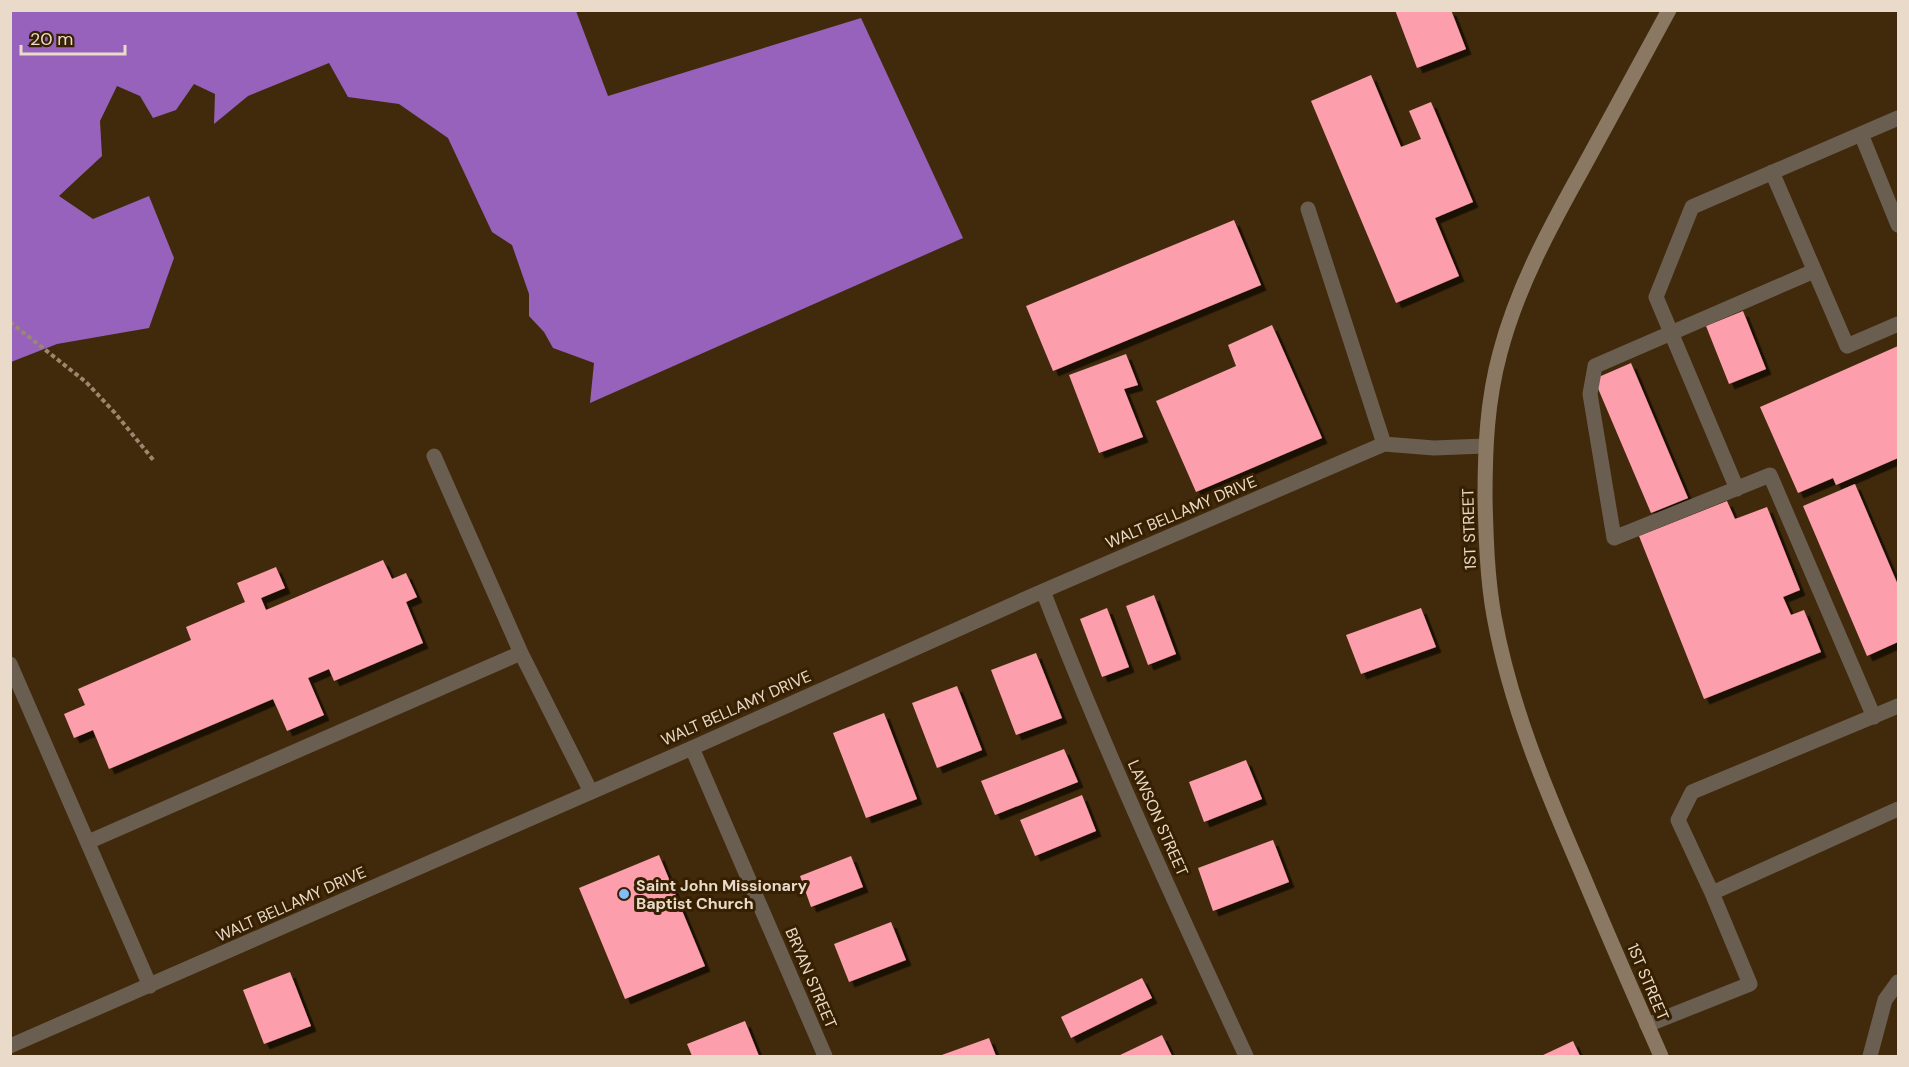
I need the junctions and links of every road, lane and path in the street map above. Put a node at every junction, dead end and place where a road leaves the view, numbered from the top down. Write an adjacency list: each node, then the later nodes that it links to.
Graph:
1 (1669, 10): 12 (main road, 1ST STREET)
2 (1899, 118): 3 (street)
3 (1861, 134): 4 (street); 6 (street)
4 (1772, 172): 7 (street); 10 (street)
5 (1308, 209): 11 (street)
6 (1899, 225)
7 (1814, 271): 9 (street); 10 (street)
8 (10, 322): 14 (path)
9 (1899, 324)
10 (1671, 332): 15 (street); 15 (street)
11 (1384, 444): 12 (street, WALT BELLAMY DRIVE); 16 (street, WALT BELLAMY DRIVE)
12 (1485, 447): 28 (main road, 1ST STREET)
13 (434, 456): 17 (street)
14 (154, 462)
15 (1737, 489): 20 (street)
16 (1043, 591): 21 (street, WALT BELLAMY DRIVE); 31 (street, LAWSON STREET)
17 (521, 653): 22 (street); 24 (street)
18 (10, 664): 24 (street)
19 (1899, 706): 20 (street)
20 (1874, 717): 25 (street)
21 (692, 748): 22 (street, WALT BELLAMY DRIVE); 30 (street, BRYAN STREET)
22 (591, 792): 27 (street, WALT BELLAMY DRIVE)
23 (1899, 809): 25 (street)
24 (88, 842): 27 (street)
25 (1713, 893): 28 (street)
26 (1899, 982): 33 (street)
27 (150, 986): 29 (street, WALT BELLAMY DRIVE)
28 (1647, 1025): 32 (main road, 1ST STREET)
29 (10, 1046)
30 (825, 1056)
31 (1246, 1056)
32 (1661, 1056)
33 (1870, 1056)

